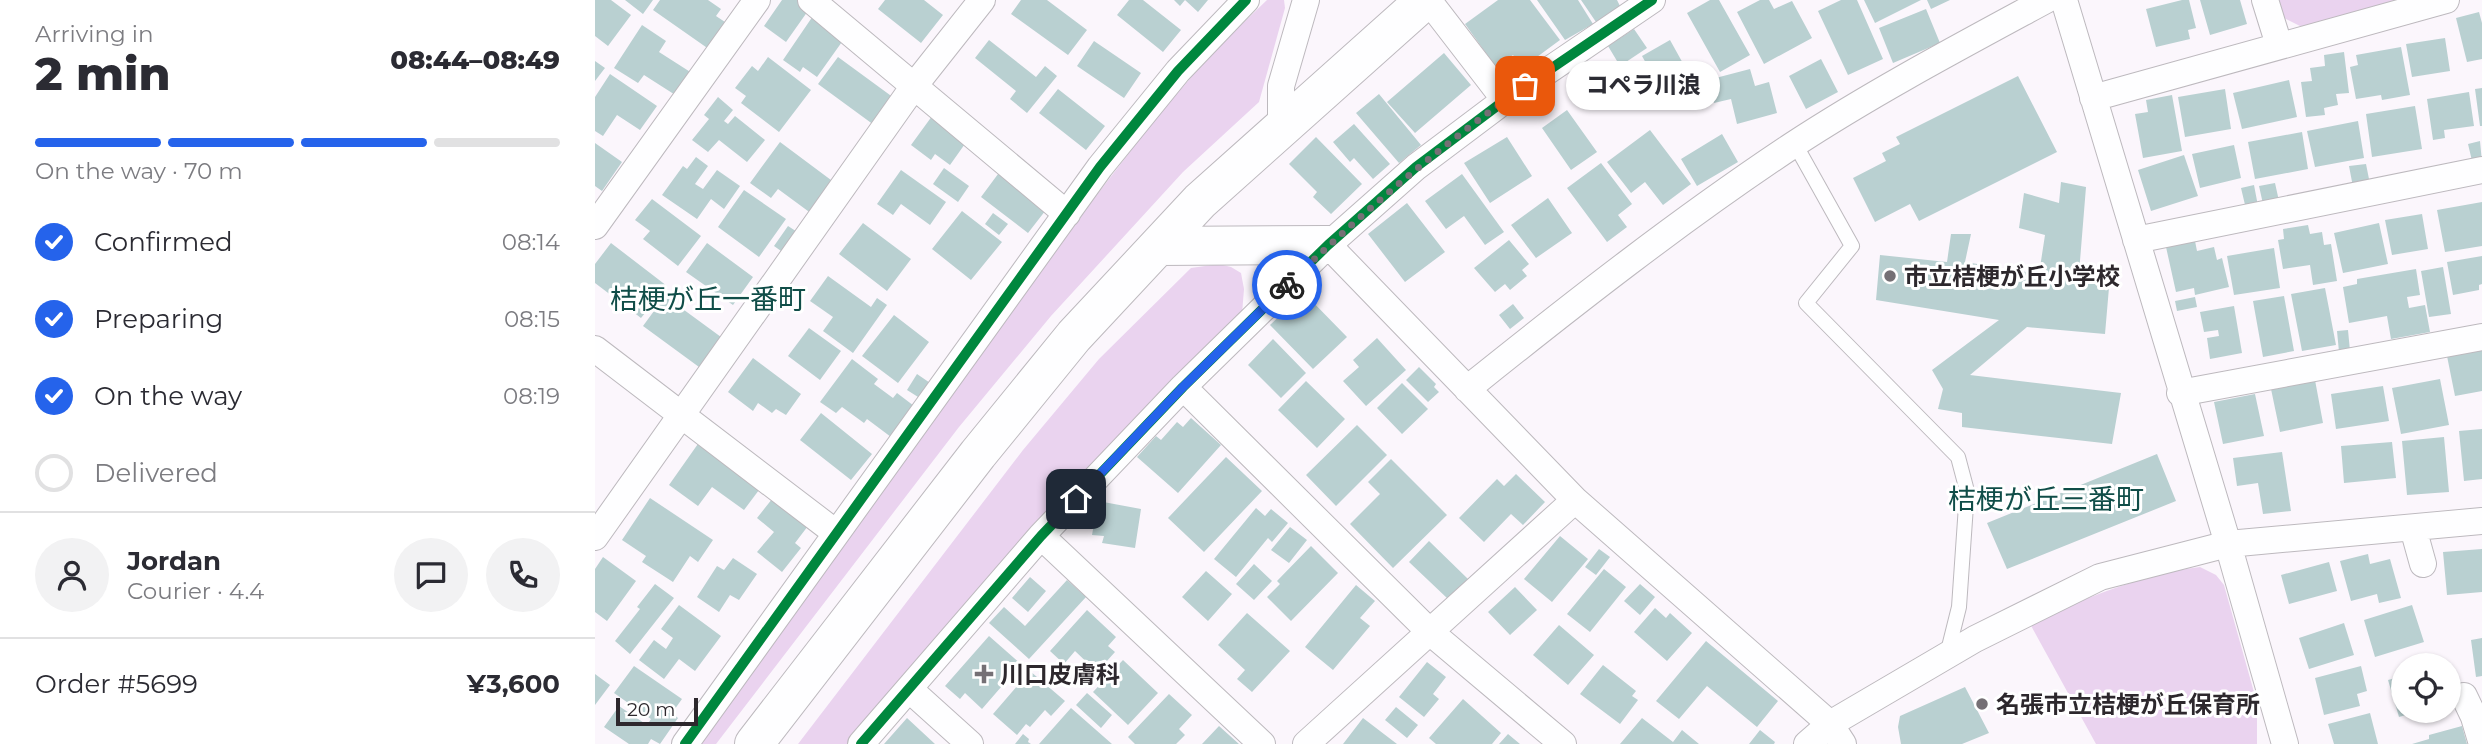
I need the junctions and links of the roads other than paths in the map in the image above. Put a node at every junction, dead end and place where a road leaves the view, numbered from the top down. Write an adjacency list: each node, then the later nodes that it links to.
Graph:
1 (757, 0): 20 (street)
2 (811, 0): 13 (street)
3 (982, 0): 13 (street)
4 (1246, 0): 19 (street)
5 (1306, 0): 16 (street)
6 (1427, 0): 15 (street); 16 (street)
7 (1652, 0): 15 (street)
8 (2046, 0): 17 (street)
9 (2064, 0): 14 (street)
10 (2265, 0): 12 (street)
11 (2447, 0): 12 (street)
12 (2279, 46): 14 (street)
13 (914, 86): 19 (street); 29 (street)
14 (2093, 98): 21 (street)
15 (1505, 100): 22 (street)
16 (1281, 126): 23 (street)
17 (1795, 144): 27 (street); 39 (lane)
18 (2482, 170): 21 (street)
19 (1067, 214): 33 (street)
20 (595, 226)
21 (2136, 240): 28 (street)
22 (1328, 245): 23 (street); 26 (street); 27 (street)
23 (1158, 246): 44 (street)
24 (2482, 337): 28 (street)
25 (595, 349): 29 (street)
26 (1183, 387): 34 (street); 38 (street)
27 (1467, 389): 30 (street)
28 (2181, 393): 36 (street)
29 (682, 415): 33 (street); 35 (street)
30 (1575, 500): 38 (street); 42 (street)
31 (2482, 521): 32 (street)
32 (2413, 528): 36 (street); 37 (street)
33 (836, 533): 43 (street)
34 (1041, 536): 40 (street); 47 (street)
35 (595, 537)
36 (2228, 544): 39 (street); 51 (street)
37 (2423, 564)
38 (1430, 632): 48 (street); 49 (street)
39 (1947, 656): 42 (street)
40 (909, 689): 45 (street); 46 (street)
41 (2473, 710): 52 (street)
42 (1836, 734): 50 (street)
43 (685, 744)
44 (754, 744)
45 (861, 744)
46 (970, 744)
47 (1262, 744)
48 (1306, 744)
49 (1563, 744)
50 (1807, 744)
51 (2285, 744)
52 (2482, 744)

